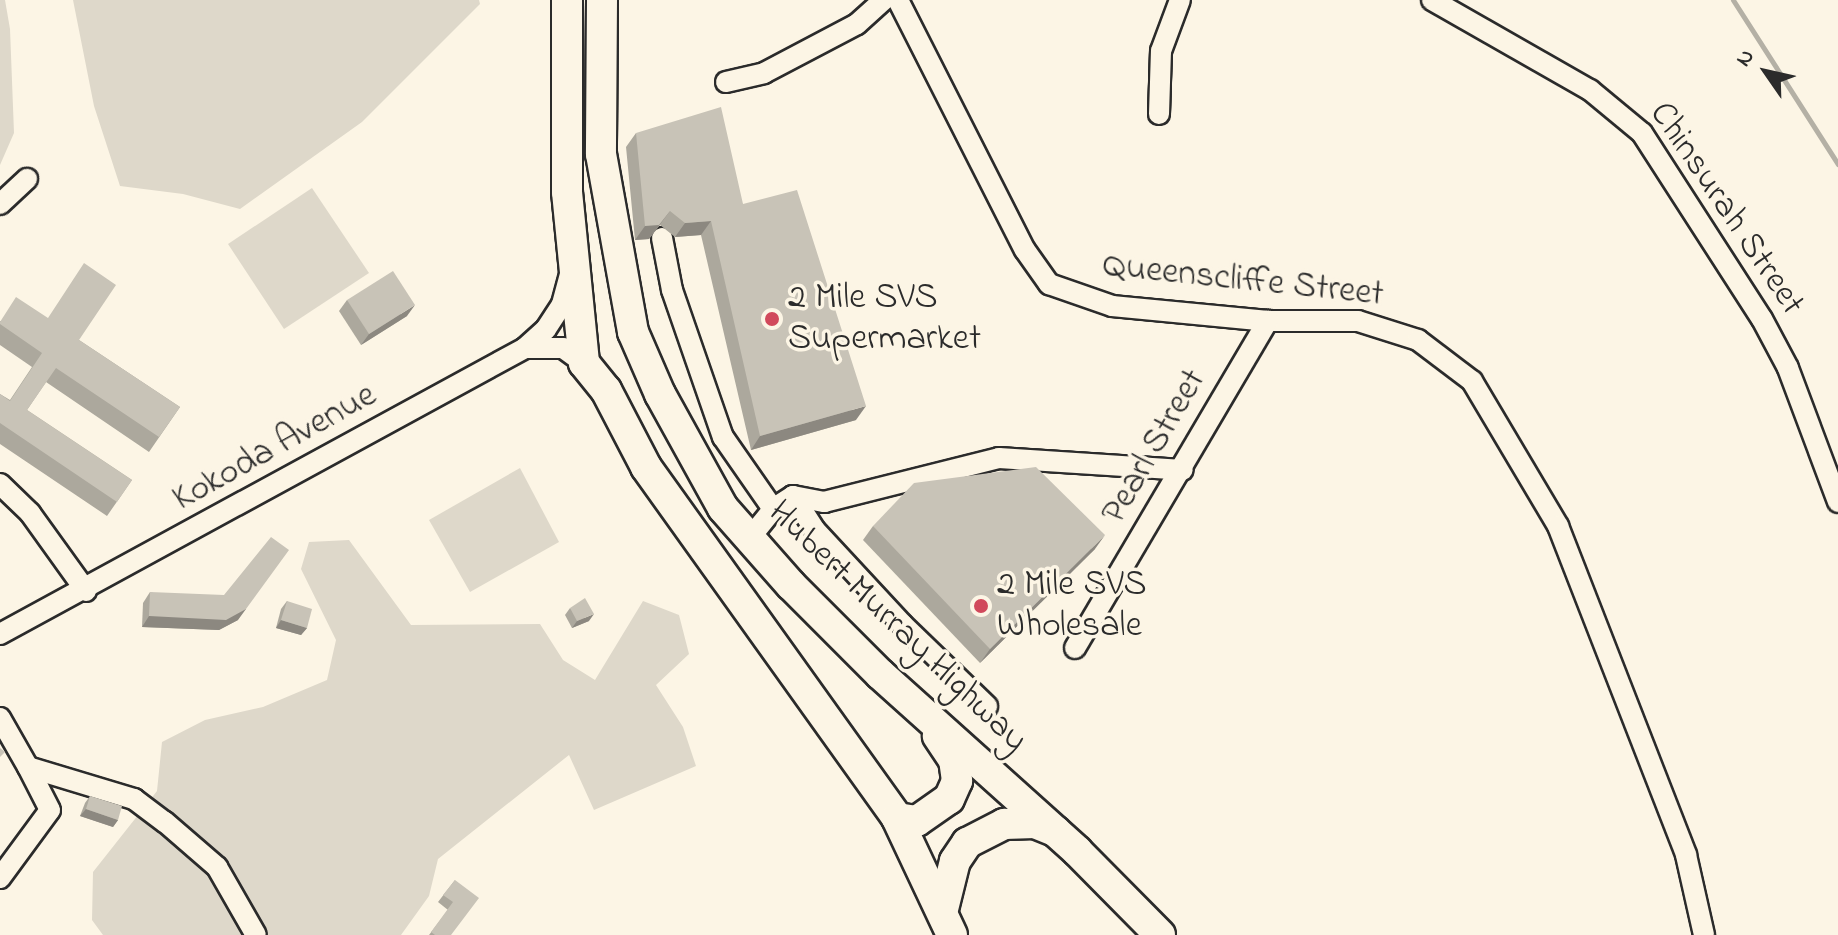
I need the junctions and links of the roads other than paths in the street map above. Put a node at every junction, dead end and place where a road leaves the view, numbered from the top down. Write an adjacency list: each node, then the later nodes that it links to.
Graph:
1 (567, 0): 12 (highway)
2 (602, 0): 21 (highway, Hubert Murray Highway)
3 (884, 0): 7 (street)
4 (898, 0): 13 (street, Queenscliffe Street)
5 (1180, 0): 8 (street)
6 (1432, 0): 19 (street, Chinsurah Street)
7 (726, 82)
8 (1159, 114)
9 (27, 179): 10 (street)
10 (0, 204)
11 (662, 238): 20 (street)
12 (573, 253): 14 (street); 15 (highway)
13 (1268, 321): 16 (street, Pearl Street); 35 (street, Queenscliffe Street)
14 (525, 348): 15 (street); 22 (street, Kokoda Avenue)
15 (584, 363): 29 (highway)
16 (1183, 470): 18 (street); 24 (street, Pearl Street)
17 (0, 484): 22 (street)
18 (793, 496): 20 (street); 26 (street)
19 (1838, 502)
20 (773, 509): 21 (street)
21 (749, 539): 25 (highway, Hubert Murray Highway)
22 (86, 591): 23 (street, Kokoda Avenue)
23 (0, 634)
24 (1075, 648)
25 (880, 674): 29 (highway); 30 (highway, Hubert Murray Highway)
26 (987, 706)
27 (0, 718): 28 (street)
28 (28, 767): 31 (street); 33 (street)
29 (897, 818): 32 (highway)
30 (1057, 832): 32 (highway); 34 (highway, Hubert Murray Highway)
31 (0, 878)
32 (947, 922)
33 (256, 935)
34 (1160, 935)
35 (1704, 935)

